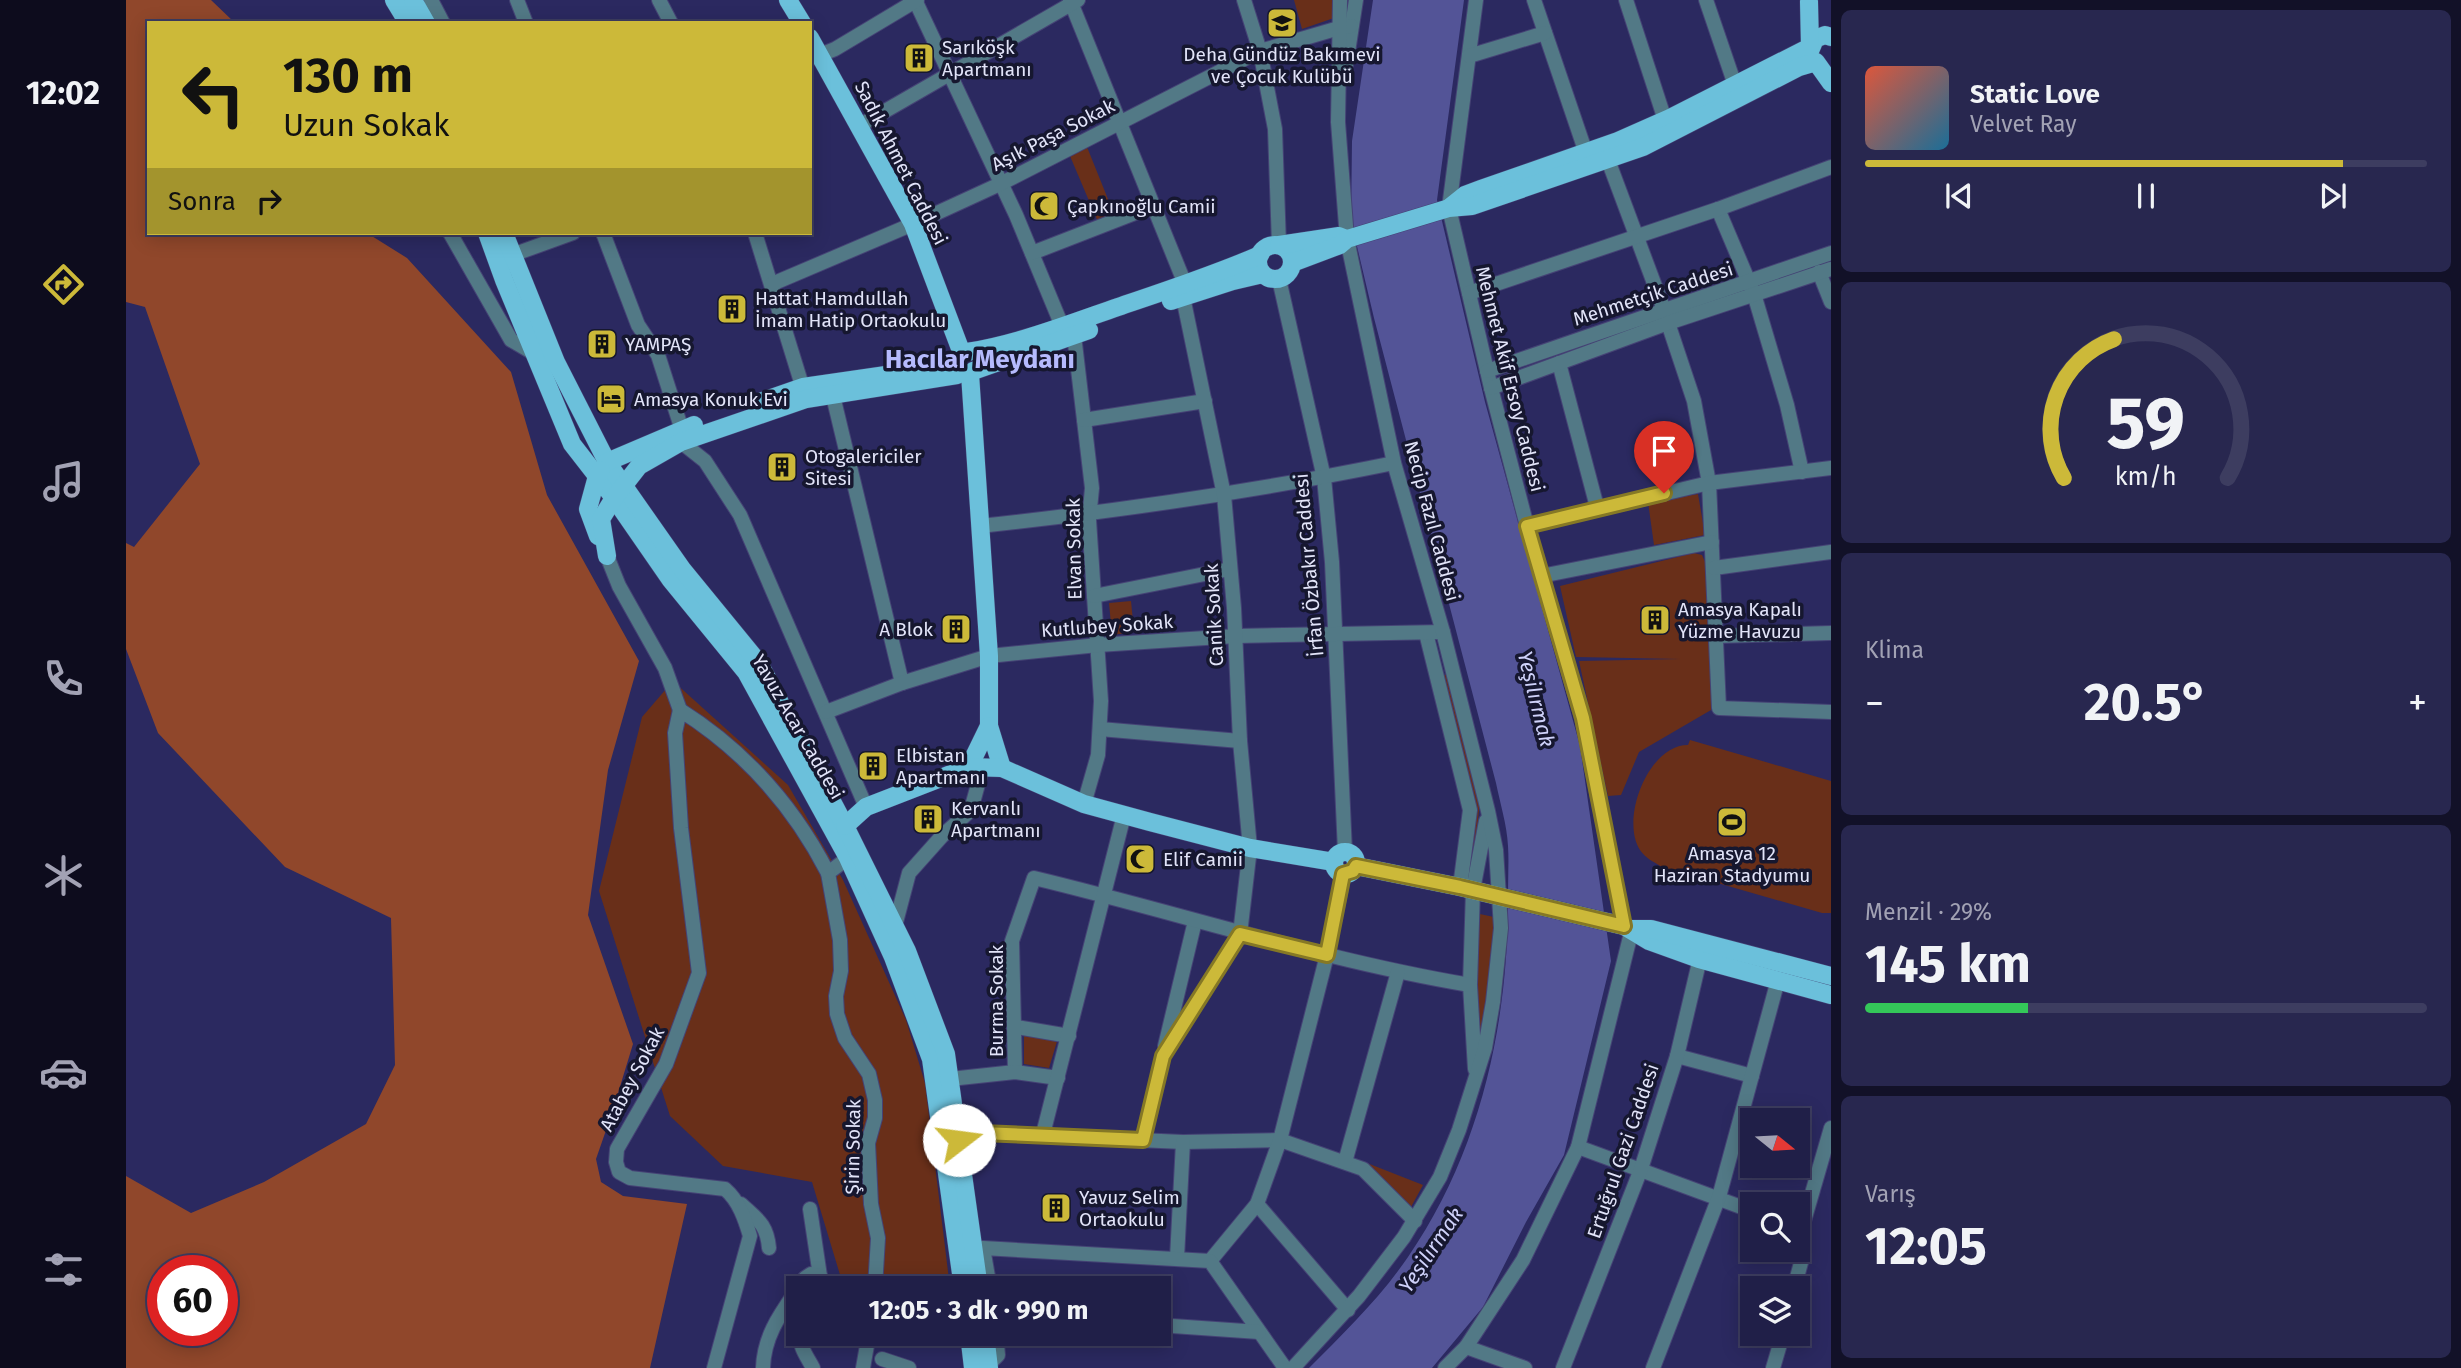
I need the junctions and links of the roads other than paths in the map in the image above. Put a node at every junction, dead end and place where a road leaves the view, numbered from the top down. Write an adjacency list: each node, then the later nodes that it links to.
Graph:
1 (394, 0): 17 (main road)
2 (413, 0): 18 (main road)
3 (431, 0): 19 (street)
4 (517, 0): 20 (street)
5 (788, 0): 22 (main road)
6 (916, 0): 28 (street); 30 (street, Elvan Sokak)
7 (1244, 0): 26 (street)
8 (1340, 0): 23 (street)
9 (1356, 0): 23 (street)
10 (1476, 0): 27 (street, Mehmet Akif Ersoy Caddesi)
11 (1534, 0): 24 (street)
12 (1626, 0): 33 (street)
13 (1706, 0): 32 (street)
14 (662, 1): 21 (street)
15 (1073, 1): 30 (street); 34 (street, Canik Sokak)
16 (1809, 1): 25 (main road); 29 (main road)
17 (407, 21)
18 (425, 21)
19 (442, 21)
20 (525, 21)
21 (670, 21)
22 (801, 21)
23 (1345, 27): 26 (street, Aşık Paşa Sokak); 51 (street, Necip Fazıl Caddesi)
24 (1545, 33): 27 (street); 36 (street)
25 (1831, 35): 29 (main road)
26 (1260, 51): 34 (street, Aşık Paşa Sokak); 52 (street)
27 (1469, 56): 41 (street, Mehmet Akif Ersoy Caddesi)
28 (815, 57): 35 (main road, Sadık Ahmet Caddesi)
29 (1819, 58): 31 (main road); 32 (main road); 37 (main road)
30 (950, 75): 35 (street); 39 (street, Elvan Sokak)
31 (1831, 83)
32 (1735, 85): 33 (main road)
33 (1665, 121): 36 (main road)
34 (1118, 124): 39 (street, Aşık Paşa Sokak); 40 (street, Canik Sokak)
35 (859, 126): 43 (main road, Sadık Ahmet Caddesi)
36 (1586, 153): 41 (main road)
37 (1608, 160): 41 (main road); 50 (street)
38 (1831, 167): 42 (street)
39 (1000, 184): 43 (street, Aşık Paşa Sokak); 53 (street, Elvan Sokak)
40 (1153, 206): 53 (street); 62 (street, Canik Sokak)
41 (1445, 209): 51 (main road); 63 (street, Mehmet Akif Ersoy Caddesi)
42 (1718, 209): 50 (street); 61 (street)
43 (913, 224): 60 (street, Aşık Paşa Sokak); 69 (main road, Sadık Ahmet Caddesi)
44 (451, 235): 67 (street)
45 (489, 235): 67 (main road, Yavuz Acar Caddesi)
46 (506, 235): 55 (main road)
47 (567, 235): 55 (street)
48 (604, 235): 76 (street)
49 (756, 235): 60 (street)
50 (1637, 236): 63 (street); 65 (street)
51 (1350, 238): 52 (main road); 57 (main road); 77 (street, Necip Fazıl Caddesi)
52 (1279, 245): 56 (main road); 57 (main road)
53 (1032, 253): 66 (street, Elvan Sokak)
54 (1831, 253): 61 (street, Mehmetçik Caddesi)
55 (512, 255): 79 (main road)
56 (1260, 255): 59 (main road); 62 (main road)
57 (1292, 263): 59 (main road)
58 (1825, 271): 61 (street, Mehmetçik Caddesi); 64 (street)
59 (1271, 276): 62 (main road); 81 (street, İrfan Özbakır Caddesi)
60 (772, 284): 72 (street)
61 (1752, 288): 65 (street, Mehmetçik Caddesi); 80 (street)
62 (1184, 290): 66 (main road); 74 (street, Canik Sokak)
63 (1469, 293): 70 (street, Mehmet Akif Ersoy Caddesi)
64 (1831, 302)
65 (1666, 317): 68 (street, Mehmetçik Caddesi); 70 (street, Mehmetçik Caddesi); 82 (street)
66 (1068, 331): 69 (main road); 75 (street, Elvan Sokak)
67 (535, 354): 79 (main road, Yavuz Acar Caddesi)
68 (1559, 363): 71 (street, Mehmetçik Caddesi); 85 (street)
69 (962, 366): 72 (main road); 73 (main road); 87 (main road, Sadık Ahmet Caddesi)
70 (1487, 371): 71 (street, Mehmet Akif Ersoy Caddesi)
71 (1491, 388): 88 (street, Mehmet Akif Ersoy Caddesi)
72 (804, 393): 73 (main road); 76 (main road)
73 (832, 396): 104 (street)
74 (1205, 401): 75 (street); 84 (street, Canik Sokak)
75 (1084, 420): 86 (street, Elvan Sokak)
76 (681, 436): 79 (main road); 83 (main road); 106 (street)
77 (1394, 463): 81 (street); 96 (street, Necip Fazıl Caddesi)
78 (1831, 468): 80 (street)
79 (602, 469): 83 (main road, Yavuz Acar Caddesi); 91 (main road)
80 (1802, 471): 82 (street)
81 (1324, 478): 84 (street); 100 (street, İrfan Özbakır Caddesi)
82 (1709, 483): 85 (street); 89 (street)
83 (619, 492): 91 (main road); 117 (main road, Yavuz Acar Caddesi); 119 (main road, Yavuz Acar Caddesi)
84 (1224, 495): 86 (street); 93 (street, Canik Sokak)
85 (1597, 508): 88 (street)
86 (1089, 515): 87 (street); 95 (street, Elvan Sokak)
87 (979, 526): 103 (main road)
88 (1527, 526): 94 (street, Mehmet Akif Ersoy Caddesi)
89 (1712, 542): 92 (street); 94 (street)
90 (1831, 552): 92 (street)
91 (607, 556): 105 (street, Atabey Sokak)
92 (1714, 568): 101 (street)
93 (1230, 569): 95 (street); 99 (street, Canik Sokak)
94 (1541, 576): 127 (street, Mehmet Akif Ersoy Caddesi)
95 (1094, 596): 102 (street, Elvan Sokak)
96 (1443, 632): 97 (street, Kutlubey Sokak); 115 (street, Necip Fazıl Caddesi)
97 (1426, 633): 100 (street, Kutlubey Sokak); 122 (street)
98 (1831, 633): 101 (street)
99 (1236, 636): 100 (street, Kutlubey Sokak); 102 (street, Kutlubey Sokak); 110 (street, Canik Sokak)
100 (1335, 636): 120 (street, İrfan Özbakır Caddesi)
101 (1717, 636): 107 (street)
102 (1098, 645): 103 (street, Kutlubey Sokak); 109 (street, Elvan Sokak)
103 (989, 656): 104 (street, Kutlubey Sokak); 108 (main road)
104 (902, 683): 106 (street, Kutlubey Sokak)
105 (680, 710): 121 (street); 154 (street, Atabey Sokak)
106 (825, 712): 114 (street)
107 (1831, 712)
108 (989, 726): 111 (main road); 112 (main road)
109 (1100, 729): 110 (street); 113 (street, Elvan Sokak)
110 (1240, 741): 118 (street, Canik Sokak)
111 (976, 766): 112 (main road); 114 (main road); 126 (street)
112 (1002, 768): 113 (main road)
113 (1084, 804): 116 (main road)
114 (866, 807): 117 (main road)
115 (1488, 811): 122 (street, Necip Fazıl Caddesi); 124 (street, Necip Fazıl Caddesi)
116 (1124, 815): 118 (main road); 123 (street)
117 (845, 826): 126 (main road, Yavuz Acar Caddesi)
118 (1250, 848): 120 (main road); 128 (street, Canik Sokak)
119 (848, 858): 121 (street); 166 (main road, Yavuz Acar Caddesi)
120 (1345, 863): 122 (main road); 130 (street, İrfan Özbakır Caddesi)
121 (828, 873): 165 (street, Şirin Sokak)
122 (1467, 889): 124 (main road); 134 (street)
123 (1105, 896): 125 (street, Burma Sokak); 136 (street, Burma Sokak); 137 (street)
124 (1503, 898): 127 (main road); 142 (street, Necip Fazıl Caddesi)
125 (1195, 921): 128 (street, Burma Sokak); 138 (street)
126 (895, 926): 144 (main road, Yavuz Acar Caddesi)
127 (1625, 926): 129 (main road); 151 (street)
128 (1240, 934): 130 (street, Burma Sokak); 138 (street)
129 (1702, 951): 132 (main road); 133 (main road); 139 (street, Ertuğrul Gazi Caddesi)
130 (1327, 955): 131 (street, Burma Sokak); 149 (street, İrfan Özbakır Caddesi)
131 (1398, 972): 134 (street, Burma Sokak); 152 (street)
132 (1831, 976)
133 (1778, 980): 135 (main road); 141 (street)
134 (1470, 985): 142 (street)
135 (1831, 995)
136 (1016, 1027): 137 (street); 140 (street, Burma Sokak)
137 (1069, 1036): 143 (street)
138 (1163, 1056): 148 (street)
139 (1677, 1056): 141 (street); 153 (street, Ertuğrul Gazi Caddesi)
140 (1015, 1072): 143 (street); 144 (street)
141 (1752, 1076): 155 (street)
142 (1476, 1077): 160 (street, Necip Fazıl Caddesi)
143 (1058, 1078): 147 (street)
144 (950, 1079): 146 (main road, Yavuz Acar Caddesi)
145 (1831, 1128): 156 (street)
146 (958, 1132): 147 (street); 167 (main road, Yavuz Acar Caddesi)
147 (1043, 1134): 148 (street)
148 (1143, 1140): 150 (street)
149 (1280, 1140): 150 (street); 152 (street); 157 (street, İrfan Özbakır Caddesi)
150 (1183, 1142): 162 (street)
151 (1578, 1147): 153 (street); 180 (street)
152 (1345, 1162): 160 (street)
153 (1641, 1169): 155 (street); 192 (street, Ertuğrul Gazi Caddesi)
154 (731, 1195): 161 (street); 183 (street)
155 (1719, 1197): 158 (street); 193 (street)
156 (1810, 1199)
157 (1257, 1204): 163 (street, İrfan Özbakır Caddesi); 170 (street)
158 (1740, 1206)
159 (810, 1209): 164 (street)
160 (1415, 1221): 170 (street, Necip Fazıl Caddesi)
161 (769, 1248)
162 (1177, 1258): 163 (street); 168 (street)
163 (1210, 1261): 172 (street)
164 (820, 1276)
165 (876, 1276)
166 (961, 1276)
167 (977, 1276)
168 (988, 1276)
169 (786, 1306): 184 (street)
170 (1348, 1310): 189 (street, Necip Fazıl Caddesi)
171 (1171, 1326): 172 (street)
172 (1259, 1332): 188 (street)
173 (802, 1346): 185 (street)
174 (867, 1346): 186 (street)
175 (974, 1346): 182 (main road)
176 (985, 1346): 182 (main road)
177 (997, 1346): 182 (street)
178 (1771, 1346): 194 (street)
179 (1779, 1346): 195 (street)
180 (1466, 1347): 190 (street); 191 (street)
181 (882, 1359): 187 (street)
182 (984, 1367)
183 (713, 1368)
184 (763, 1368)
185 (813, 1368)
186 (863, 1368)
187 (909, 1368)
188 (1285, 1368)
189 (1293, 1368)
190 (1445, 1368)
191 (1525, 1368)
192 (1563, 1368)
193 (1653, 1368)
194 (1765, 1368)
195 (1773, 1368)

